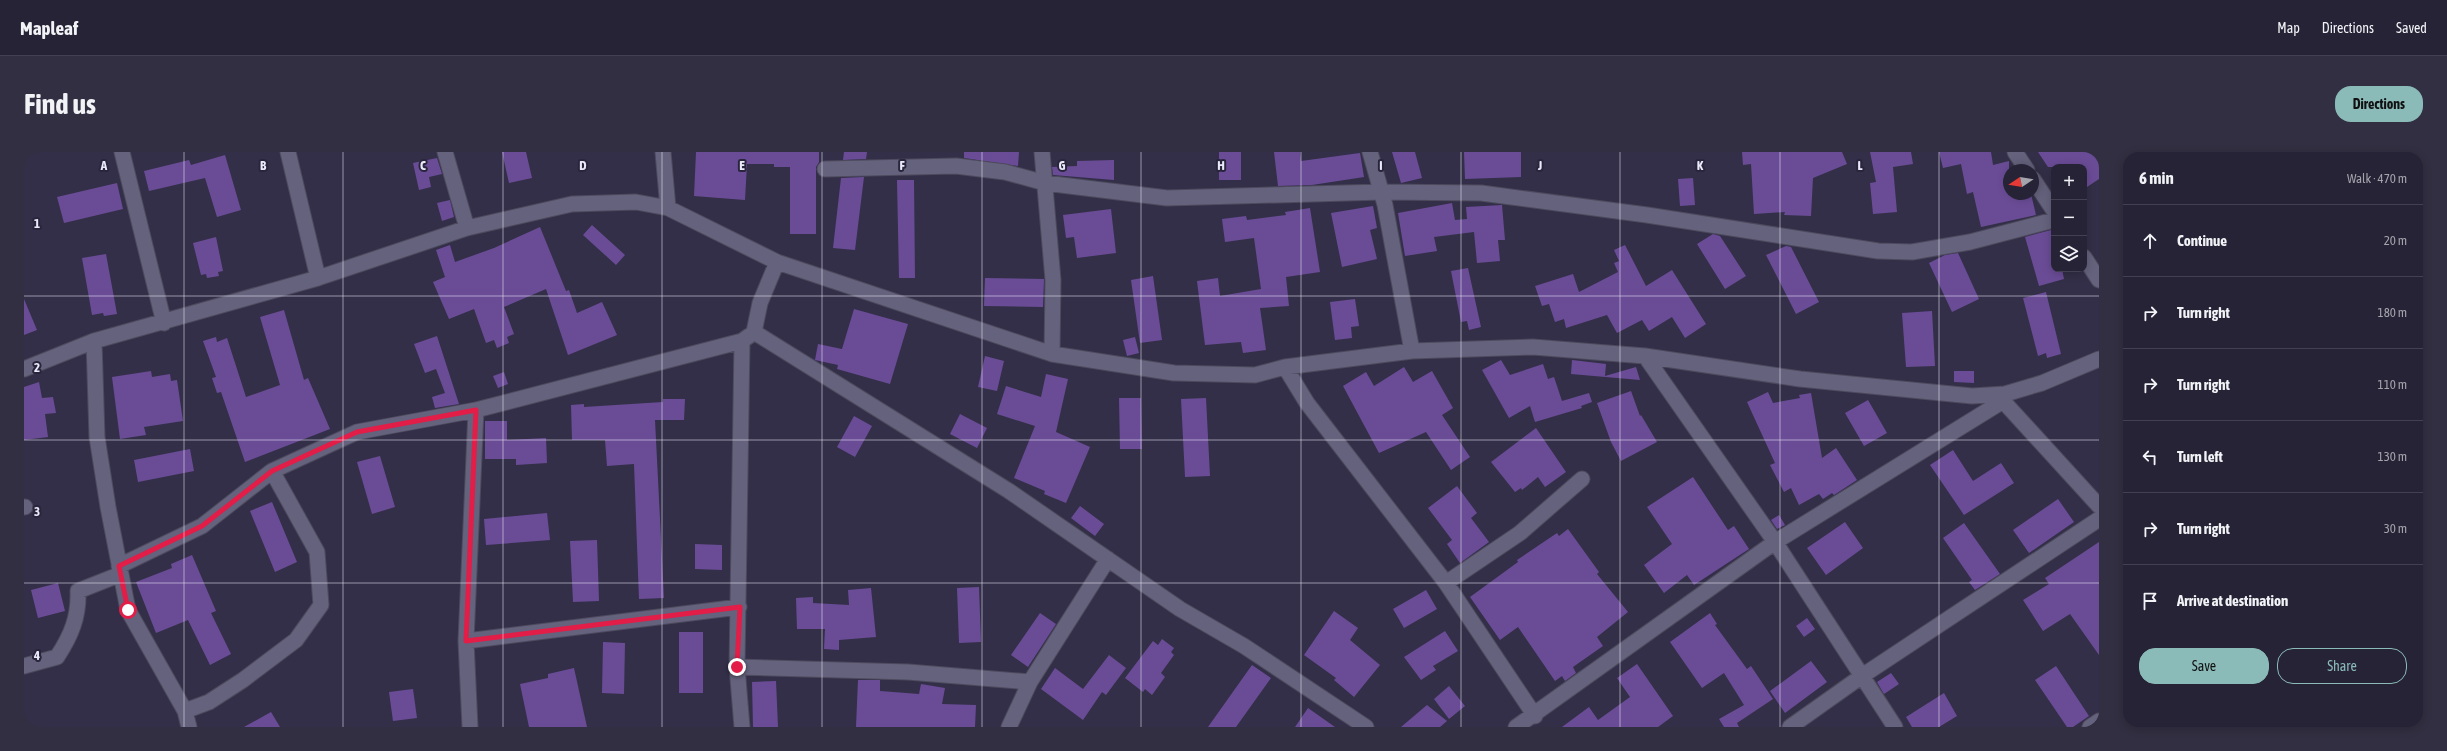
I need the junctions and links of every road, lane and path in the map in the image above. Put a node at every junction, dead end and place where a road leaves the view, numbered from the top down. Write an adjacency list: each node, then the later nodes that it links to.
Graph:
1 (122, 152): 21 (street)
2 (288, 152): 19 (street)
3 (445, 152): 16 (street)
4 (663, 152): 14 (street)
5 (1042, 152): 10 (street)
6 (1370, 152): 12 (street)
7 (2015, 152): 8 (street)
8 (2023, 164)
9 (825, 169): 10 (street)
10 (1045, 183): 12 (street); 25 (street)
11 (2039, 188): 13 (street)
12 (1382, 192): 15 (street); 24 (street)
13 (2051, 206)
14 (668, 208): 16 (street); 17 (street)
15 (2051, 221)
16 (467, 228): 19 (street)
17 (777, 262): 22 (street); 25 (street)
18 (2087, 262): 20 (street)
19 (318, 278): 21 (street)
20 (2099, 280)
21 (164, 323): 23 (street)
22 (748, 336): 31 (street); 37 (street); 40 (street)
23 (94, 341): 29 (street); 38 (street)
24 (1412, 351): 26 (street); 28 (street)
25 (1052, 354): 28 (street)
26 (1645, 356): 30 (street); 36 (street)
27 (2099, 358): 30 (street)
28 (1285, 367): 39 (street)
29 (24, 369)
30 (2004, 397): 34 (street); 36 (street)
31 (476, 410): 32 (street); 41 (street)
32 (272, 471): 38 (street); 46 (street)
33 (1582, 479): 39 (street)
34 (2099, 506)
35 (2099, 519): 44 (street)
36 (1775, 542): 44 (street); 47 (street)
37 (1108, 560): 45 (street); 53 (street)
38 (120, 570): 42 (street); 46 (street)
39 (1446, 583): 47 (street)
40 (740, 607): 41 (street); 43 (street)
41 (466, 641): 50 (street)
42 (24, 666)
43 (737, 667): 45 (street); 51 (street)
44 (1862, 676): 55 (street); 56 (street)
45 (1030, 682): 52 (street)
46 (185, 711): 49 (street)
47 (1535, 716): 54 (street)
48 (2099, 721): 57 (street)
49 (189, 727)
50 (470, 727)
51 (742, 727)
52 (1010, 727)
53 (1366, 727)
54 (1516, 727)
55 (1790, 727)
56 (1895, 727)
57 (2090, 727)

